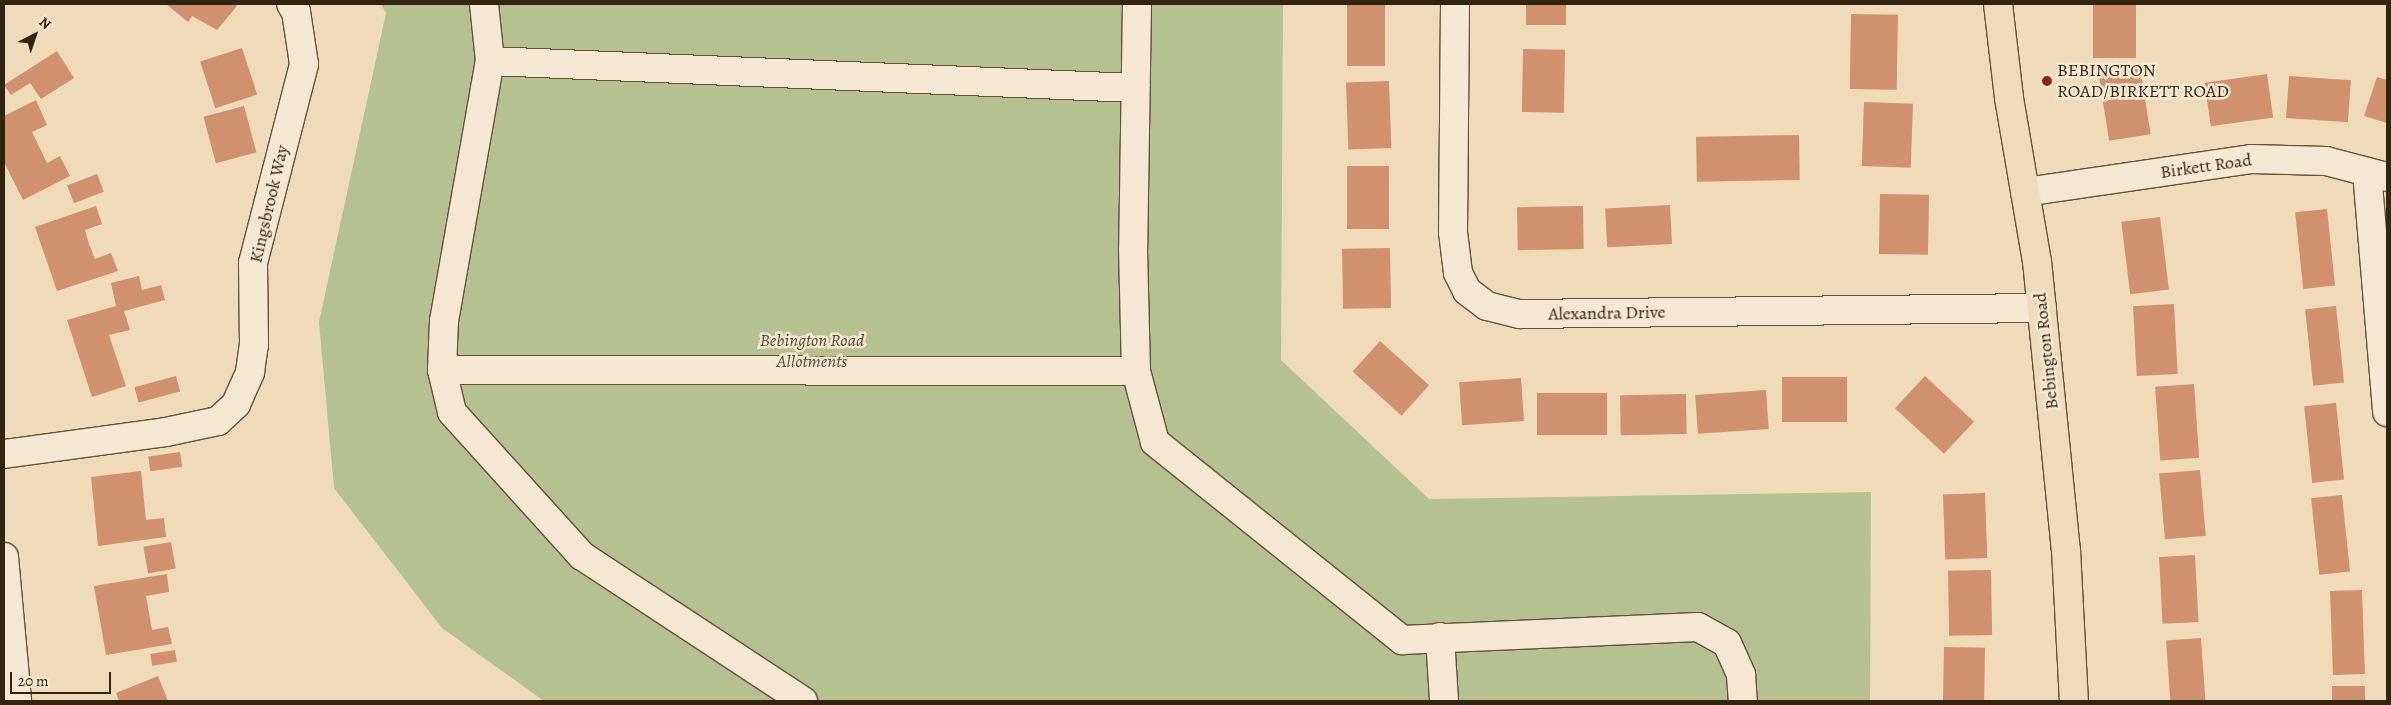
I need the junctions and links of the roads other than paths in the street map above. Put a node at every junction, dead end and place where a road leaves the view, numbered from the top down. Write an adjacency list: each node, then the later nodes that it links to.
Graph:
1 (291, 4): 14 (street, Kingsbrook Way)
2 (484, 4): 6 (street)
3 (1137, 4): 7 (street)
4 (1455, 4): 10 (street, Alexandra Drive)
5 (1998, 4): 9 (main road, Bebington Road)
6 (490, 61): 7 (street); 11 (street)
7 (1135, 88): 12 (street)
8 (2377, 174): 9 (street, Birkett Road); 13 (street)
9 (2025, 192): 10 (main road, Bebington Road)
10 (2042, 308): 21 (main road, Bebington Road)
11 (442, 370): 12 (street); 18 (street)
12 (1136, 371): 16 (street)
13 (2387, 412)
14 (4, 454)
15 (4, 557): 17 (street)
16 (1440, 638): 19 (street); 20 (street)
17 (17, 701)
18 (803, 701)
19 (1444, 701)
20 (1743, 701)
21 (2074, 701)

